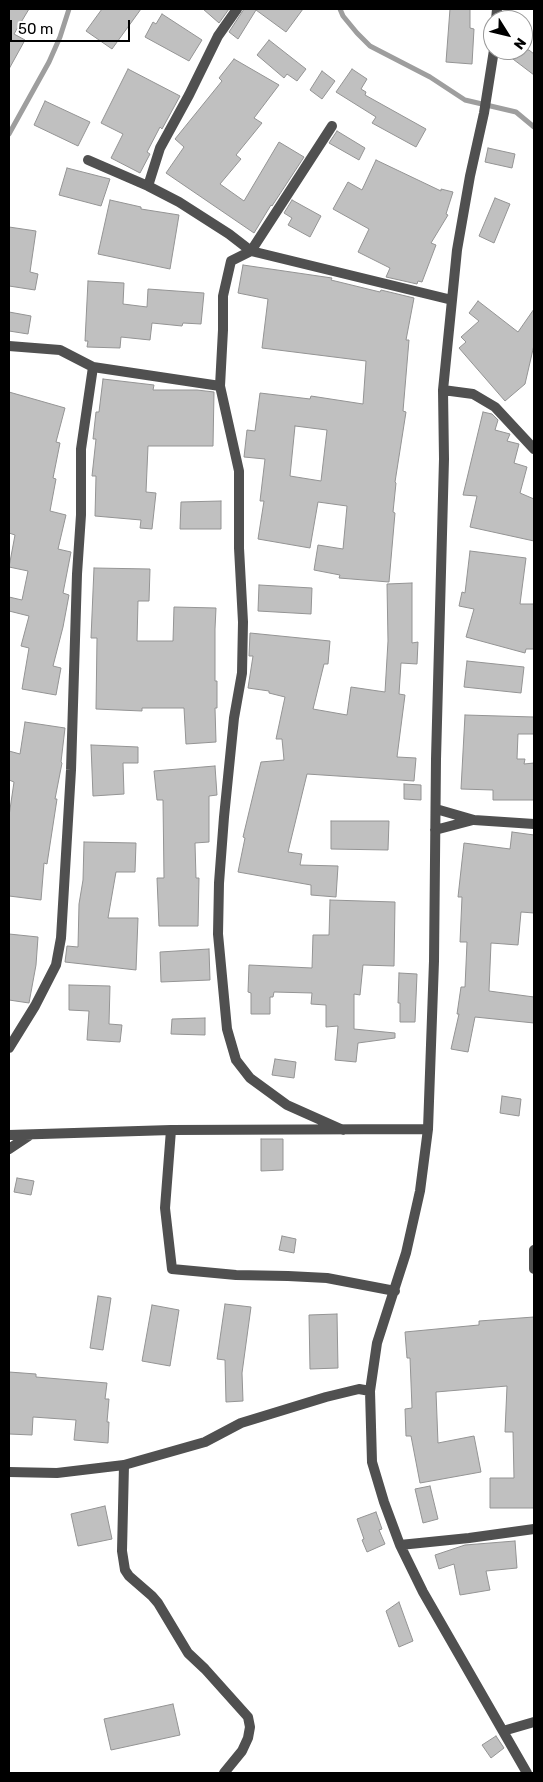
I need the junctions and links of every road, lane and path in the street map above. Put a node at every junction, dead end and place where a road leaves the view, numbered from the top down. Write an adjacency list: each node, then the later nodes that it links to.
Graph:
1 (237, 9): 5 (street)
2 (492, 60): 7 (street)
3 (332, 126): 6 (street)
4 (88, 160): 5 (street)
5 (148, 186): 6 (street)
6 (251, 251): 7 (street); 10 (street)
7 (452, 300): 11 (street)
8 (9, 346): 9 (street)
9 (93, 367): 10 (street); 17 (street)
10 (220, 386): 20 (street)
11 (443, 390): 12 (street); 13 (street)
12 (534, 449)
13 (436, 809): 14 (street); 16 (street)
14 (474, 820): 15 (street); 16 (street)
15 (534, 824)
16 (435, 830): 18 (street)
17 (9, 1048)
18 (428, 1129): 20 (street); 26 (street)
19 (172, 1130): 20 (street); 22 (street); 26 (street)
20 (343, 1130)
21 (9, 1134): 22 (street)
22 (30, 1134): 23 (street)
23 (9, 1149)
24 (534, 1250): 25 (street)
25 (534, 1269)
26 (395, 1291): 27 (street)
27 (370, 1391): 28 (street); 31 (street)
28 (124, 1466): 29 (street); 34 (street)
29 (9, 1472)
30 (534, 1529): 31 (street)
31 (400, 1545): 33 (street)
32 (534, 1722): 33 (street)
33 (503, 1731): 35 (street)
34 (224, 1773)
35 (527, 1773)

